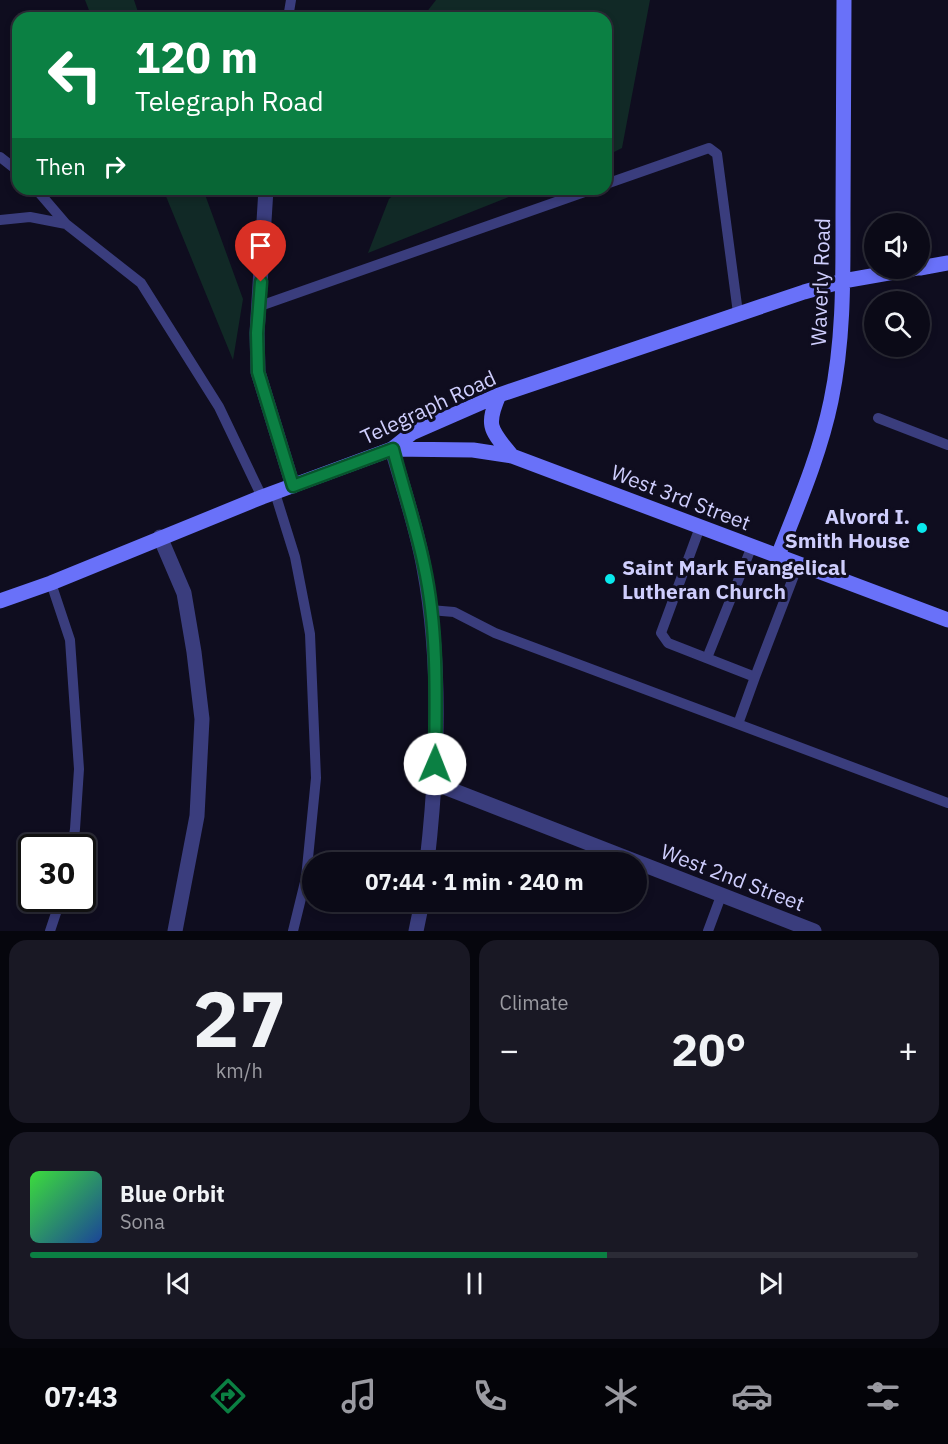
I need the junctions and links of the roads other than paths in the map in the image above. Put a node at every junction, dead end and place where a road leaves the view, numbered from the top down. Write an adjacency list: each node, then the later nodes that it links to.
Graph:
1 (844, 0): 13 (street, Waverly Road)
2 (0, 157): 3 (lane)
3 (12, 166)
4 (612, 182): 15 (lane)
5 (41, 195): 9 (lane)
6 (266, 195): 14 (street)
7 (576, 195): 14 (lane)
8 (0, 220): 9 (lane)
9 (66, 224): 22 (lane)
10 (948, 263): 11 (street, Telegraph Road)
11 (930, 266)
12 (864, 277): 13 (street, Telegraph Road)
13 (843, 281): 15 (street, Telegraph Road); 26 (street, Waverly Road)
14 (260, 306): 21 (street)
15 (738, 313): 16 (street, Telegraph Road)
16 (499, 395): 19 (street, Telegraph Road); 20 (street)
17 (878, 418): 18 (lane)
18 (948, 445)
19 (393, 449): 20 (street, West 3rd Street); 21 (street, Telegraph Road); 30 (street)
20 (512, 456): 23 (street, West 3rd Street)
21 (293, 486): 22 (street, Telegraph Road)
22 (269, 495): 24 (street, Telegraph Road); 44 (lane)
23 (700, 527): 25 (street, West 3rd Street); 32 (lane)
24 (160, 537): 28 (street, Telegraph Road); 43 (street)
25 (752, 546): 26 (street, West 3rd Street); 32 (lane)
26 (778, 556): 27 (street, West 3rd Street)
27 (798, 564): 31 (street, West 3rd Street); 33 (lane)
28 (51, 583): 29 (street, Telegraph Road); 37 (lane)
29 (0, 601)
30 (430, 610): 34 (lane); 35 (street)
31 (948, 620)
32 (707, 658): 33 (lane)
33 (755, 677): 34 (lane)
34 (738, 724): 36 (lane)
35 (434, 783): 38 (street); 39 (street, West 2nd Street)
36 (948, 803)
37 (74, 834)
38 (428, 852)
39 (721, 896): 46 (lane); 47 (street, West 2nd Street)
40 (56, 912): 42 (lane)
41 (420, 912): 45 (street)
42 (50, 931)
43 (175, 931)
44 (293, 931)
45 (416, 931)
46 (708, 931)
47 (814, 931)

